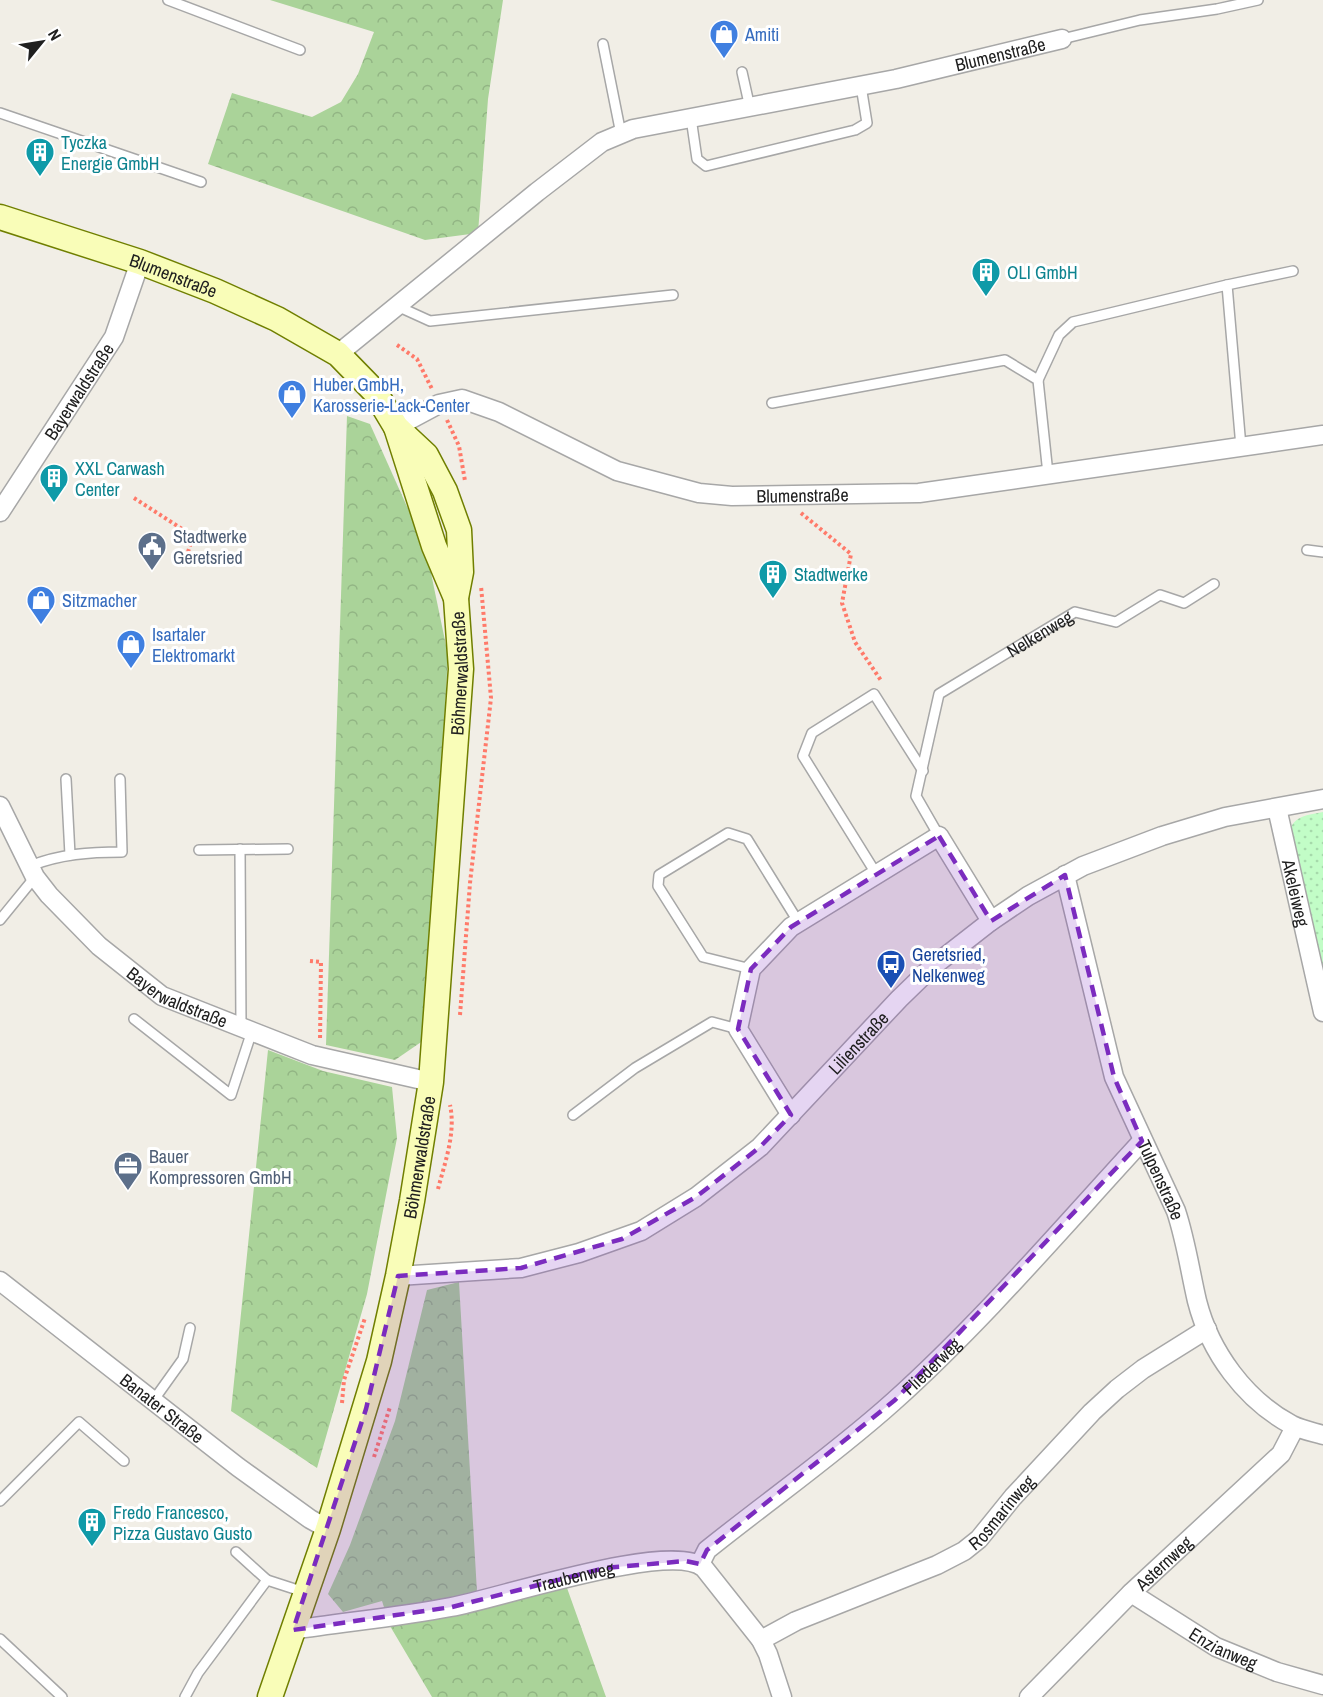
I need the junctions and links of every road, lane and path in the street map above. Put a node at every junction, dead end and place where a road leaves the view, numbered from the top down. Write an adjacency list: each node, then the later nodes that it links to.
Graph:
1 (168, 0): 5 (lane)
2 (1258, 0): 3 (lane)
3 (1062, 39): 7 (street, Blumenstraße)
4 (603, 44): 11 (lane)
5 (300, 50)
6 (741, 72): 8 (lane)
7 (861, 86): 8 (street, Blumenstraße); 10 (lane)
8 (750, 108): 10 (street, Blumenstraße)
9 (0, 113): 12 (lane)
10 (691, 118): 11 (street, Blumenstraße)
11 (621, 134): 18 (street, Blumenstraße)
12 (201, 182)
13 (0, 217): 14 (street, Blumenstraße)
14 (140, 262): 19 (street, Blumenstraße); 28 (street, Bayerwaldstraße)
15 (1293, 271): 16 (lane)
16 (1227, 285): 20 (lane); 24 (lane)
17 (673, 295): 18 (lane)
18 (397, 306): 19 (street, Blumenstraße)
19 (338, 354): 22 (street, Blumenstraße)
20 (1038, 380): 21 (lane); 25 (lane)
21 (772, 403)
22 (396, 427): 26 (street, Blumenstraße); 58 (street, Böhmerwaldstraße)
23 (1323, 435): 24 (street, Blumenstraße)
24 (1241, 447): 25 (street, Blumenstraße)
25 (1048, 474): 26 (street, Blumenstraße)
26 (778, 495): 33 (path)
27 (134, 498): 30 (path)
28 (0, 512)
29 (1307, 550): 31 (lane)
30 (188, 552)
31 (1323, 552)
32 (1214, 584): 34 (lane, Nelkenweg)
33 (885, 687)
34 (922, 771): 40 (lane, Nelkenweg); 46 (lane)
35 (66, 779): 44 (lane)
36 (120, 779): 44 (lane)
37 (1323, 799): 39 (street, Lilienstraße)
38 (0, 806): 45 (street, Bayerwaldstraße)
39 (1277, 808): 47 (street, Lilienstraße); 53 (street, Akeleiweg)
40 (939, 836): 46 (street); 49 (street, Nelkenweg)
41 (240, 849): 42 (lane); 43 (lane); 55 (lane)
42 (288, 849)
43 (199, 850)
44 (70, 855): 45 (lane)
45 (32, 871): 48 (lane); 55 (street, Bayerwaldstraße)
46 (877, 875): 50 (street)
47 (1065, 875): 49 (street, Lilienstraße); 61 (street, Tulpenstraße)
48 (0, 920)
49 (991, 921): 60 (street, Lilienstraße)
50 (799, 923): 52 (street); 52 (lane)
51 (309, 961): 57 (path)
52 (751, 969): 56 (street)
53 (1323, 1012)
54 (134, 1019): 55 (lane)
55 (246, 1028): 57 (street, Bayerwaldstraße)
56 (738, 1029): 59 (lane); 60 (street)
57 (319, 1056): 58 (street, Bayerwaldstraße)
58 (431, 1082): 62 (street, Böhmerwaldstraße)
59 (573, 1115)
60 (792, 1115): 62 (street, Lilienstraße)
61 (1142, 1141): 65 (street, Tulpenstraße); 73 (street, Fliederweg)
62 (398, 1276): 71 (street, Böhmerwaldstraße)
63 (0, 1281): 66 (street, Banater Straße)
64 (190, 1328): 66 (lane)
65 (1207, 1329): 67 (street, Tulpenstraße); 79 (street, Rosmarinweg)
66 (153, 1401): 71 (street, Banater Straße)
67 (1295, 1427): 68 (street, Tulpenstraße); 76 (street, Asternweg)
68 (1323, 1435)
69 (124, 1461): 70 (lane)
70 (0, 1501)
71 (328, 1529): 75 (street, Böhmerwaldstraße)
72 (236, 1552): 74 (lane)
73 (700, 1564): 77 (street, Traubenweg); 79 (street)
74 (267, 1580): 75 (lane); 82 (lane)
75 (306, 1592): 77 (street, Böhmerwaldstraße)
76 (1131, 1593): 80 (street, Enzianweg); 85 (street, Asternweg)
77 (293, 1630): 83 (street, Böhmerwaldstraße)
78 (0, 1639): 81 (lane)
79 (761, 1640): 84 (street)
80 (1323, 1685)
81 (62, 1697)
82 (185, 1697)
83 (270, 1697)
84 (782, 1697)
85 (1029, 1697)

